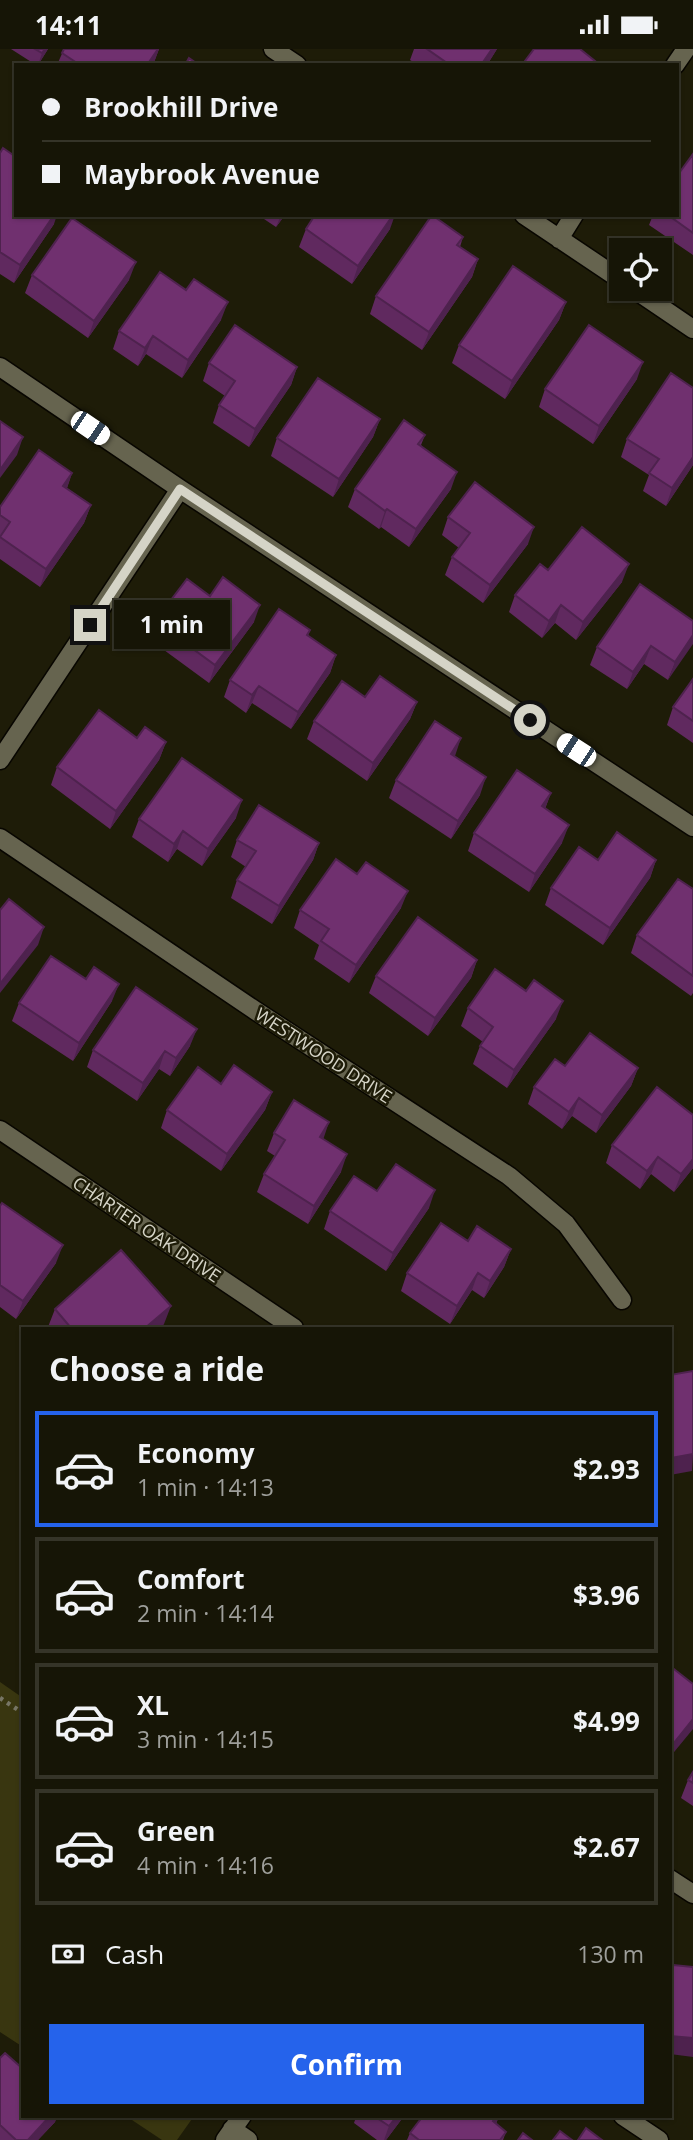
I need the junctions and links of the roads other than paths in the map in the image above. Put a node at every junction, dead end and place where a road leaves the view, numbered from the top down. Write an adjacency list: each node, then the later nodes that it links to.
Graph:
1 (274, 49): 2 (street)
2 (294, 63)
3 (527, 217): 5 (street)
4 (573, 217): 5 (street)
5 (559, 239): 6 (street)
6 (609, 273)
7 (652, 301): 8 (street)
8 (693, 328)
9 (0, 367): 10 (street)
10 (180, 489): 11 (street); 12 (street)
11 (0, 761)
12 (693, 827)
13 (0, 838): 15 (street, WESTWOOD DRIVE)
14 (0, 1131): 16 (street, CHARTER OAK DRIVE)
15 (622, 1300)
16 (293, 1327)
17 (672, 1880): 18 (street)
18 (693, 1894)
19 (626, 2118): 22 (street)
20 (233, 2128): 21 (street)
21 (248, 2140)
22 (659, 2140)

